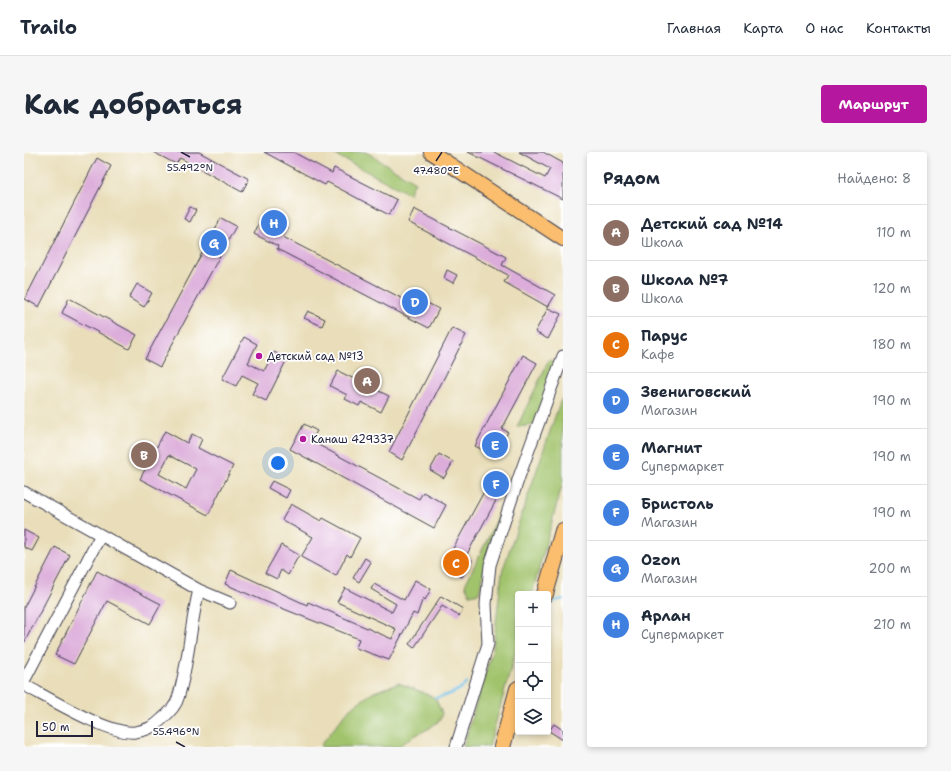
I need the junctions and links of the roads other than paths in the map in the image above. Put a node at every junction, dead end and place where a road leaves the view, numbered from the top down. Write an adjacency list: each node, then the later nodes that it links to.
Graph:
1 (431, 152): 2 (main road)
2 (563, 239)
3 (563, 356): 13 (street)
4 (24, 492): 6 (street)
5 (563, 531): 8 (highway)
6 (102, 535): 7 (street); 10 (street)
7 (199, 590): 9 (street); 11 (street)
8 (546, 591)
9 (230, 603)
10 (24, 681)
11 (24, 685)
12 (515, 699): 14 (highway)
13 (456, 747)
14 (502, 747)

